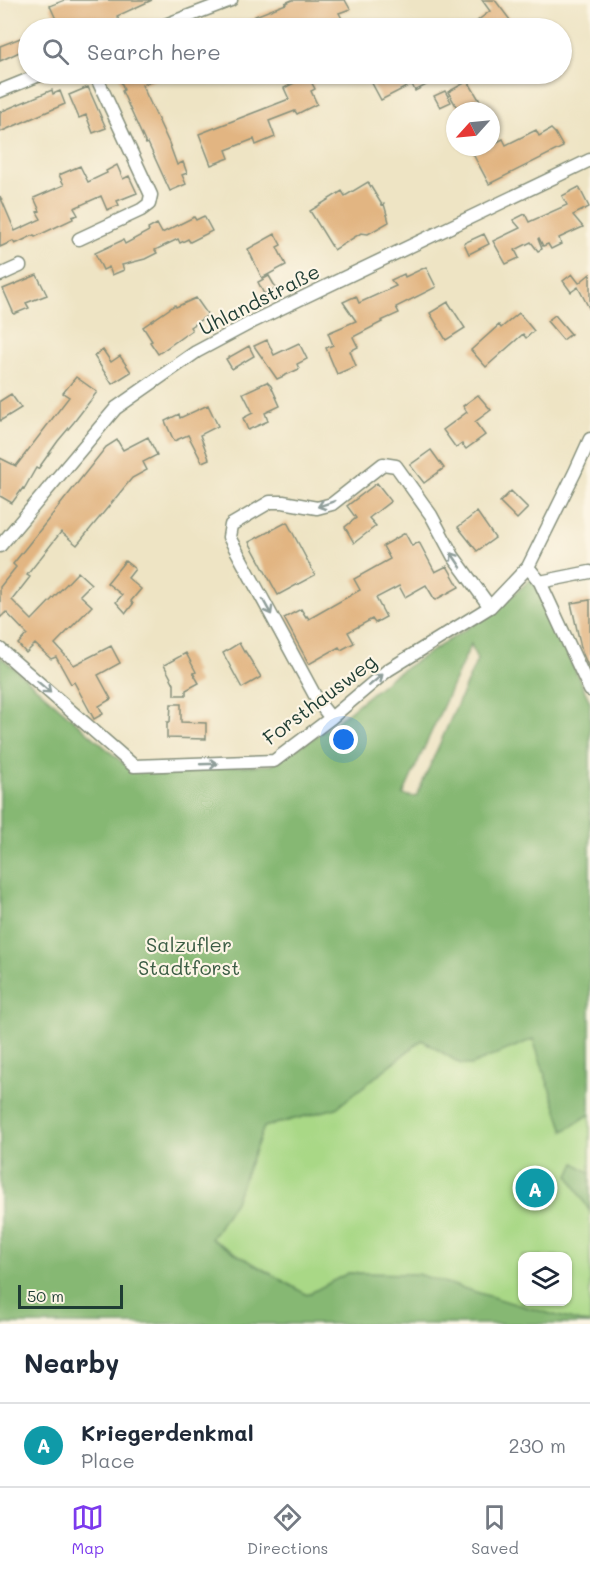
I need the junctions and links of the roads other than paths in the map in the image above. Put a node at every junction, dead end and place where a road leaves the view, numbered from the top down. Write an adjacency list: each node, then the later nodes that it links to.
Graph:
1 (231, 0): 2 (street)
2 (183, 18)
3 (18, 84): 5 (street)
4 (101, 84): 7 (street)
5 (0, 91)
6 (590, 160): 11 (street, Uhlandstraße)
7 (79, 239)
8 (20, 266): 9 (street)
9 (0, 275)
10 (590, 439): 12 (street, Forsthausweg)
11 (0, 546)
12 (528, 567): 14 (street); 15 (street, Forsthausweg)
13 (590, 572): 14 (street)
14 (540, 582): 17 (street)
15 (490, 607): 18 (street, Forsthausweg, one-way to 15); 18 (street, one-way to 18)
16 (0, 648): 18 (street, Forsthausweg, one-way to 18)
17 (590, 690)
18 (331, 718)

